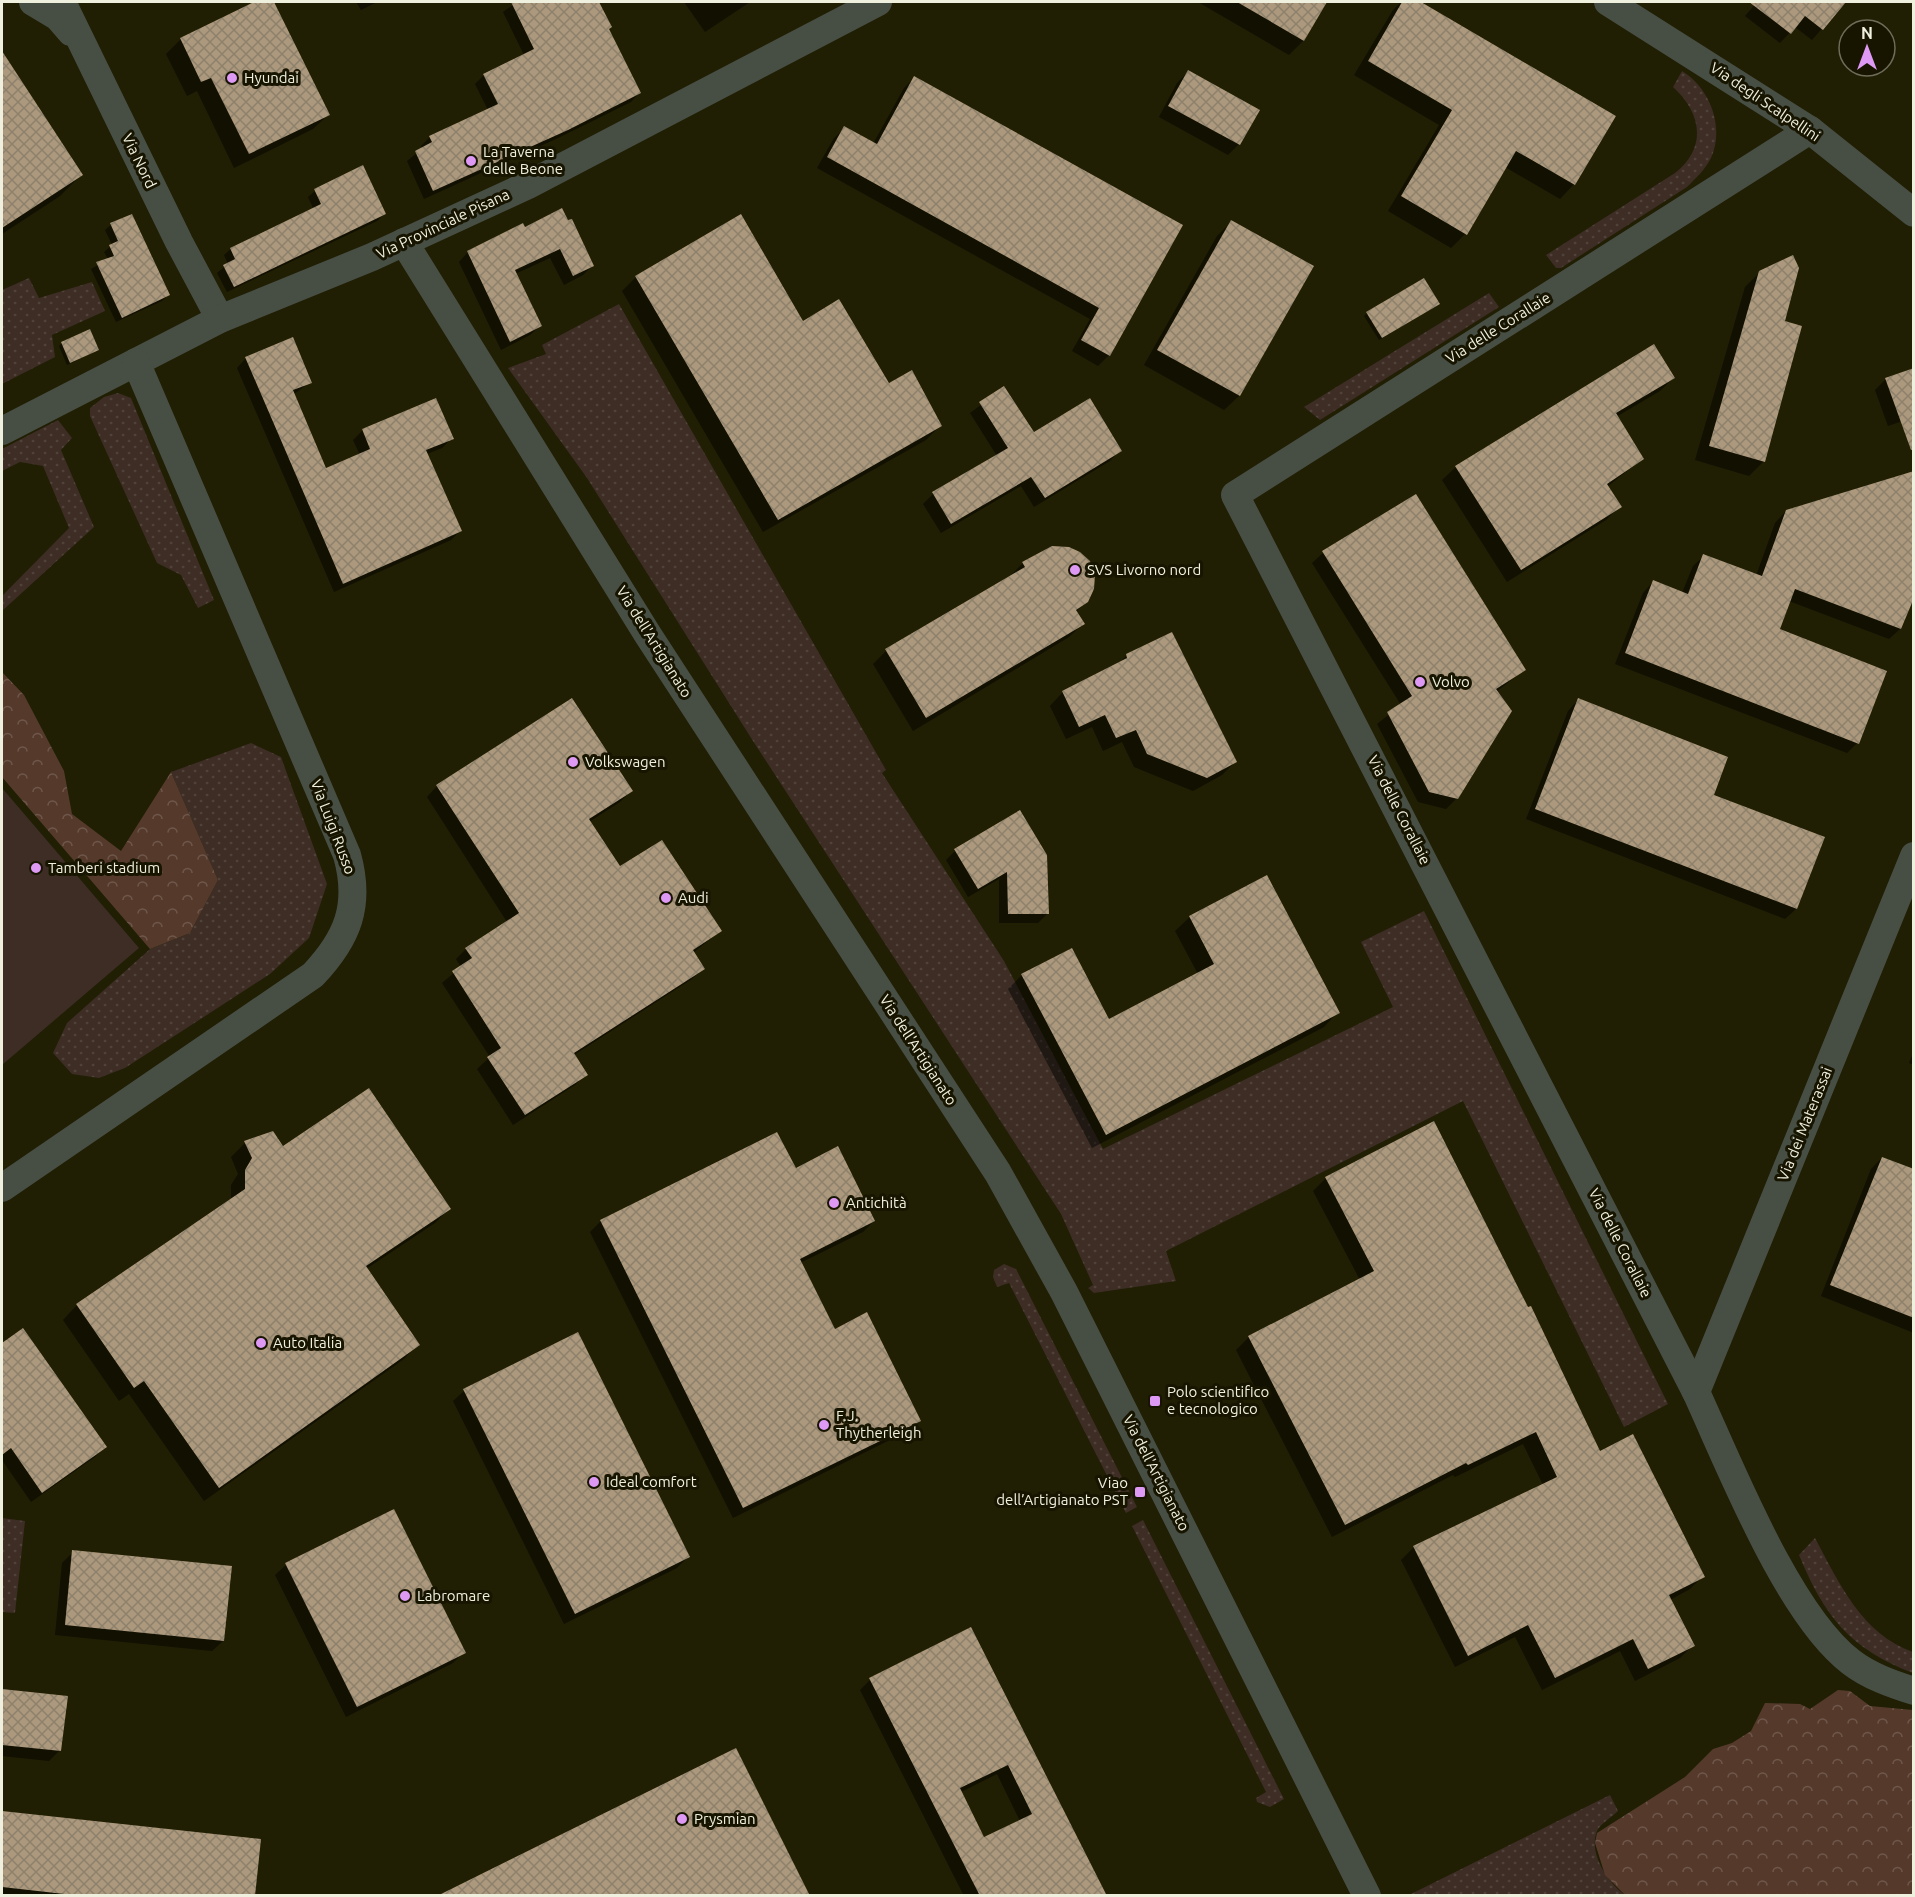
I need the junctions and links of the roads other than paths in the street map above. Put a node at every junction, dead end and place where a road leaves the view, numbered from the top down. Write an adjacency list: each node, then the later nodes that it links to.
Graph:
1 (33, 2): 5 (street)
2 (62, 2): 5 (street, Via Nord)
3 (878, 2): 8 (street, Via Provinciale Pisana)
4 (1608, 2): 6 (street, Via degli Scalpellini)
5 (80, 42): 9 (street, Via Nord)
6 (1810, 130): 7 (street, Via degli Scalpellini); 14 (street, Via delle Corallaie)
7 (1914, 213)
8 (404, 242): 9 (street, Via Provinciale Pisana); 16 (street, Via dell'Artigianato)
9 (220, 319): 10 (street, Via Provinciale Pisana)
10 (136, 362): 11 (street, Via Provinciale Pisana); 13 (street, Via Luigi Russo)
11 (2, 431)
12 (1914, 856): 14 (street, Via dei Materassai)
13 (2, 1188)
14 (1696, 1392): 15 (street, Via delle Corallaie)
15 (1914, 1691)
16 (1367, 1896)

